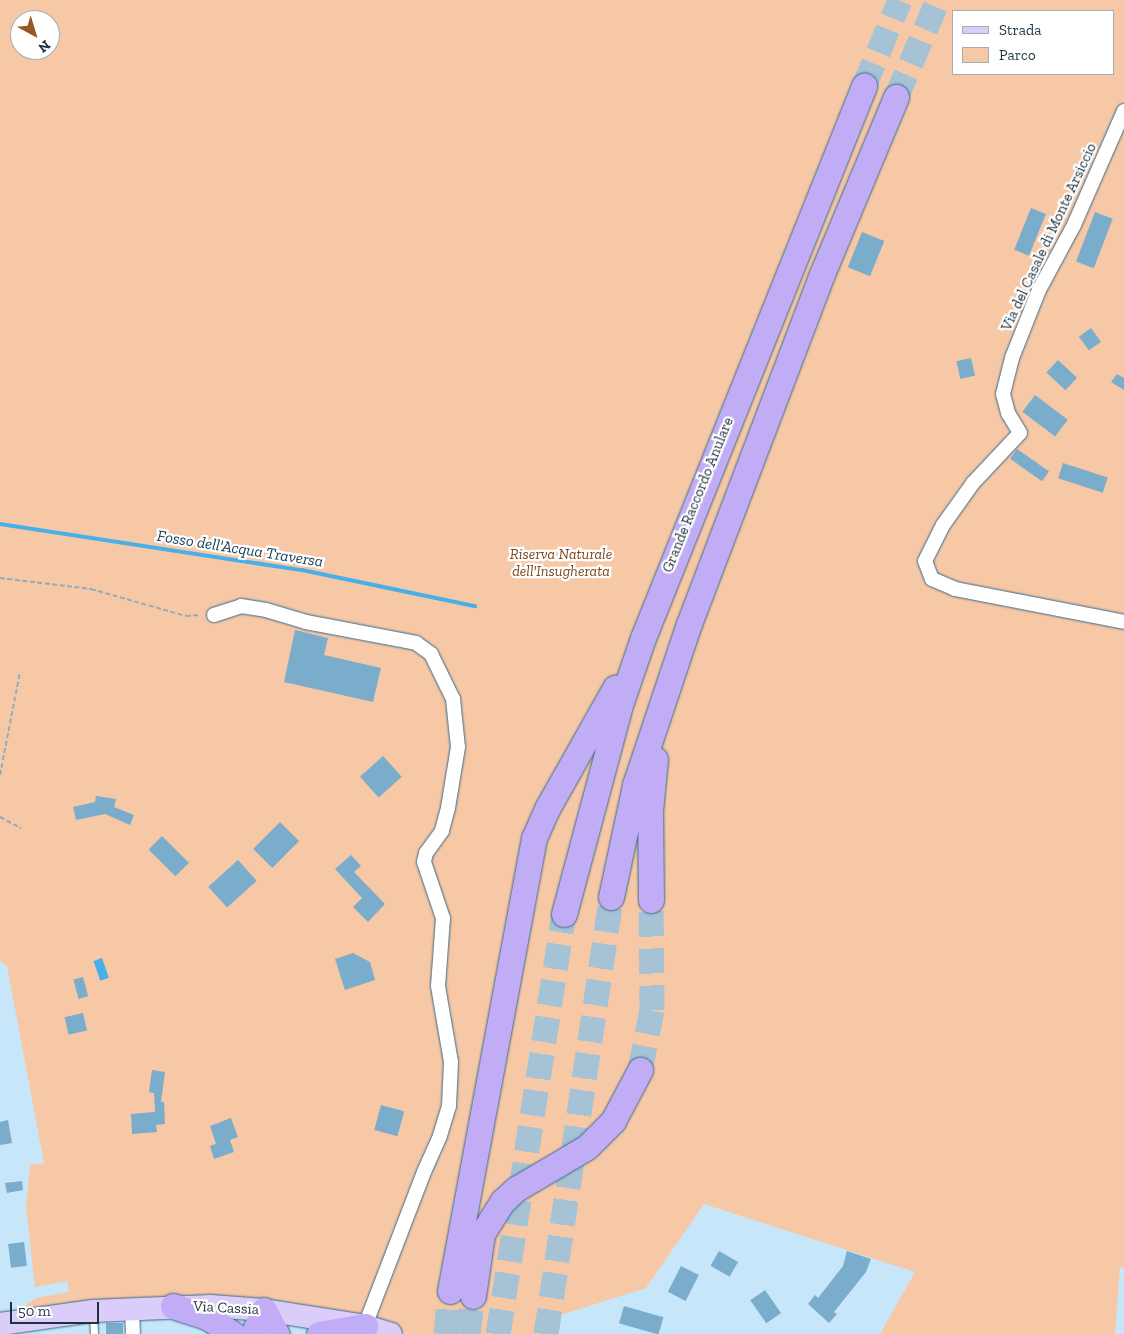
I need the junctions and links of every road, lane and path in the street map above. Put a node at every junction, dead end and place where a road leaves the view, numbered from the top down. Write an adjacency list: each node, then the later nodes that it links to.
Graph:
1 (864, 86): 7 (highway, Grande Raccordo Anulare)
2 (896, 97): 9 (highway)
3 (1124, 111): 6 (street, Via del Casale di Monte Arsiccio)
4 (0, 578): 5 (path)
5 (214, 615): 22 (street)
6 (1124, 622)
7 (643, 638): 15 (highway, Grande Raccordo Anulare); 16 (highway)
8 (20, 672): 10 (path)
9 (660, 710): 13 (highway); 14 (highway)
10 (0, 775)
11 (0, 817): 12 (path)
12 (21, 828)
13 (611, 897)
14 (651, 900)
15 (564, 914)
16 (640, 1070)
17 (173, 1306): 18 (main road, Via Cassia); 19 (main road, Via Cassia); 25 (highway)
18 (132, 1308): 20 (main road, Via Cassia); 24 (street)
19 (264, 1310): 22 (main road, Via Cassia); 26 (highway); 27 (highway)
20 (93, 1311): 21 (main road, Via Cassia); 23 (lane)
21 (0, 1324)
22 (365, 1326): 28 (highway); 29 (main road, Via Cassia)
23 (94, 1334)
24 (134, 1334)
25 (233, 1334)
26 (253, 1334)
27 (277, 1334)
28 (320, 1334)
29 (390, 1334)

